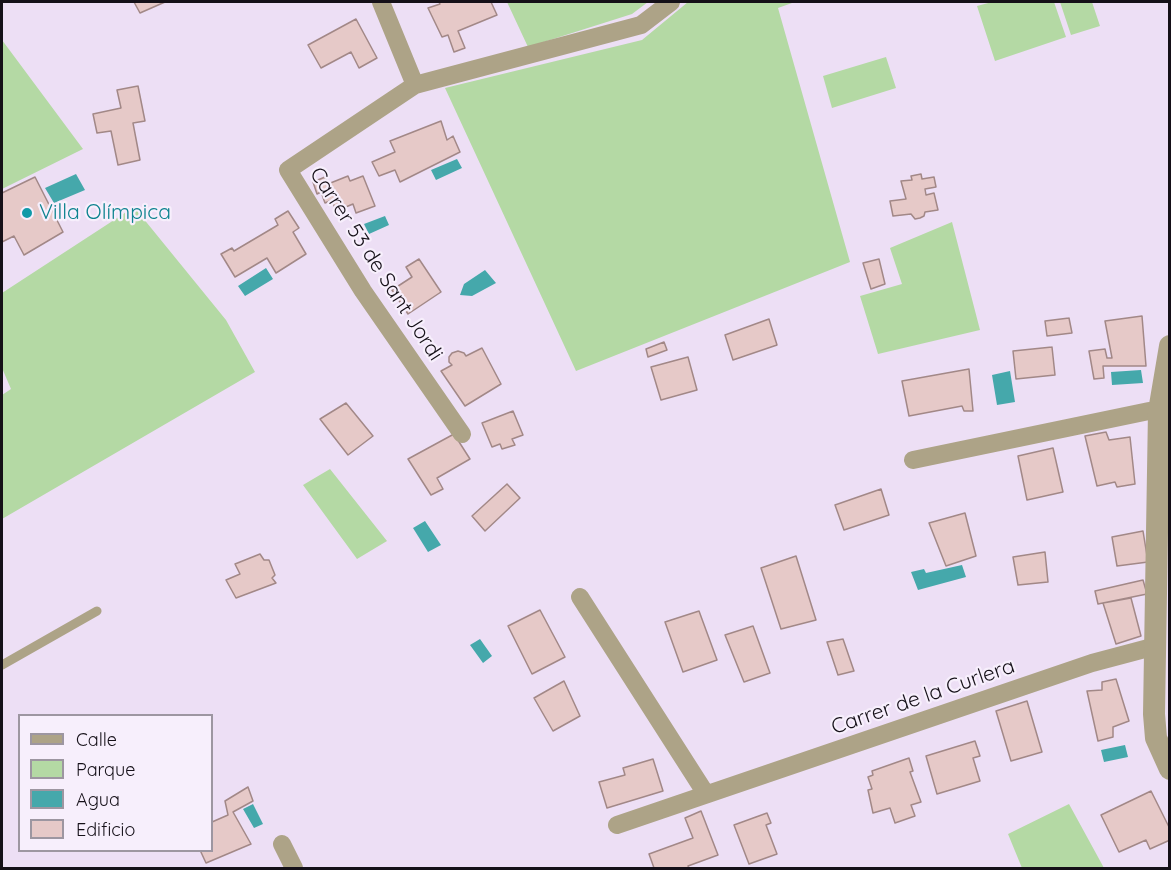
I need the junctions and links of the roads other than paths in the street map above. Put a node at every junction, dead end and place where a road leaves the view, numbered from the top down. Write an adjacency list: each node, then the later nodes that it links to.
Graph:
1 (381, 2): 3 (street)
2 (671, 2): 3 (street)
3 (415, 85): 6 (street, Carrer 53 de Sant Jordi)
4 (1170, 346): 5 (street)
5 (1159, 411): 7 (street); 10 (street)
6 (462, 434)
7 (914, 460)
8 (580, 597): 13 (street)
9 (97, 611): 11 (lane)
10 (1156, 646): 12 (street); 13 (street, Carrer de la Curlera)
11 (2, 665)
12 (1170, 769)
13 (706, 794): 14 (street, Carrer de la Curlera)
14 (617, 825)
15 (282, 844): 16 (street)
16 (294, 868)

